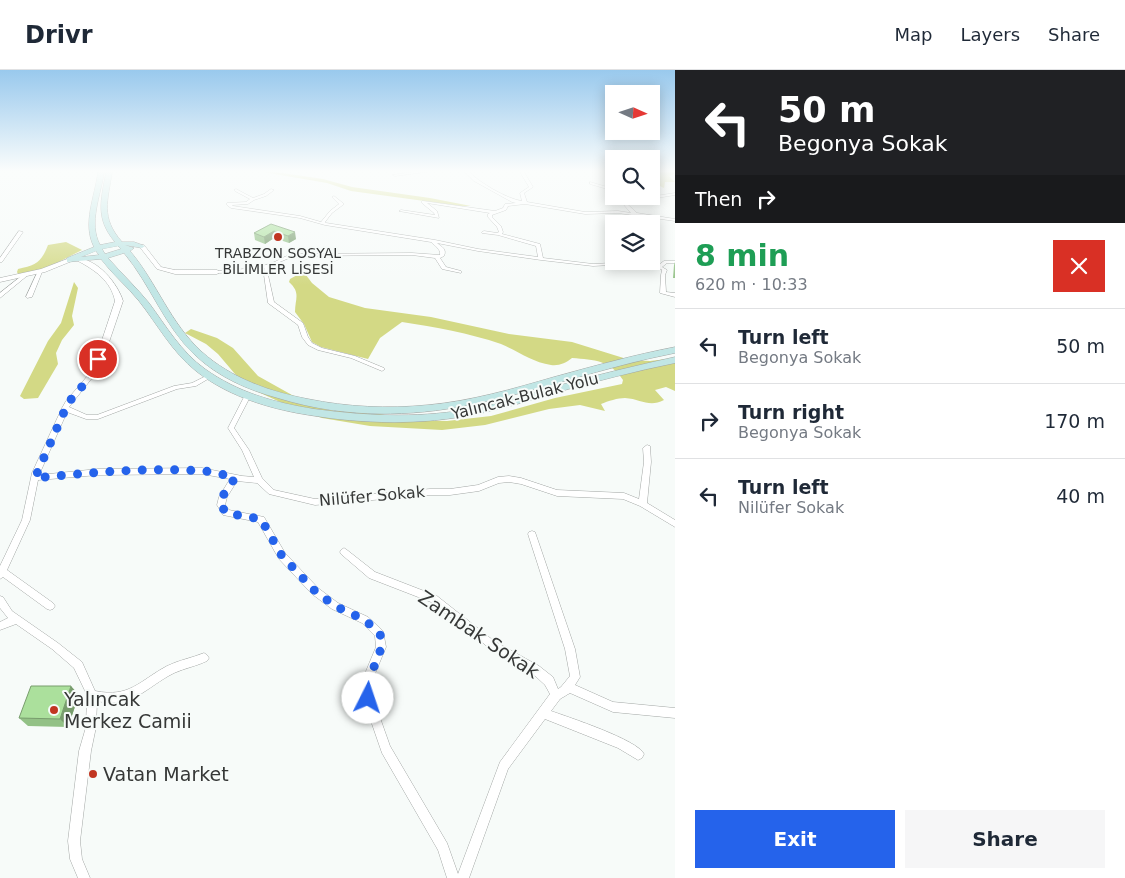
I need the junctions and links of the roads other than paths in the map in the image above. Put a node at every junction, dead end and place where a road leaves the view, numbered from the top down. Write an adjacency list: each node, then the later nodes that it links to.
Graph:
1 (95, 210): 22 (main road)
2 (106, 210): 21 (main road, Yalıncak-Bulak Yolu)
3 (246, 210): 15 (street)
4 (334, 210): 15 (street)
5 (433, 210): 10 (street)
6 (480, 210): 11 (street)
7 (503, 210): 11 (street)
8 (565, 210): 12 (street)
9 (631, 210): 12 (street)
10 (401, 211)
11 (495, 212): 18 (street)
12 (636, 215)
13 (660, 218): 14 (street)
14 (675, 220)
15 (326, 224): 19 (street)
16 (21, 232): 27 (street)
17 (484, 232): 18 (street)
18 (498, 234): 24 (street)
19 (432, 241): 23 (street); 24 (street)
20 (142, 246): 21 (main road); 34 (street)
21 (123, 247): 22 (main road); 42 (main road, Yalıncak-Bulak Yolu)
22 (101, 253): 25 (main road); 26 (main road); 45 (main road, Yalıncak-Bulak Yolu)
23 (437, 257): 30 (street); 35 (street)
24 (541, 259): 29 (street)
25 (70, 260): 26 (main road); 33 (street)
26 (80, 260): 41 (street)
27 (0, 261)
28 (675, 262): 31 (street)
29 (605, 264)
30 (268, 266): 34 (street); 44 (street)
31 (660, 266)
32 (660, 268): 38 (street)
33 (40, 272): 36 (street); 40 (street)
34 (217, 272)
35 (459, 272)
36 (26, 275): 37 (street); 39 (street)
37 (0, 280)
38 (675, 295)
39 (0, 296)
40 (29, 298)
41 (104, 346): 47 (street)
42 (675, 350)
43 (675, 360): 46 (main road, Yalıncak-Bulak Yolu)
44 (382, 369)
45 (210, 376): 46 (main road, Yalıncak-Bulak Yolu); 47 (street)
46 (247, 397): 51 (street)
47 (66, 408): 49 (street)
48 (647, 448): 52 (street)
49 (35, 478): 50 (street, Nilüfer Sokak); 56 (street)
50 (235, 478): 51 (street, Nilüfer Sokak); 69 (street)
51 (259, 480): 52 (street, Nilüfer Sokak)
52 (643, 504): 53 (street, Nilüfer Sokak)
53 (675, 524)
54 (532, 534): 62 (street)
55 (344, 552): 64 (street, Zambak Sokak)
56 (1, 573): 58 (street)
57 (0, 600): 59 (street)
58 (50, 606)
59 (16, 619): 60 (street); 63 (street)
60 (0, 626)
61 (204, 658): 63 (street)
62 (568, 687): 64 (street); 66 (street)
63 (92, 694): 68 (street)
64 (556, 695): 65 (street)
65 (543, 713): 67 (street); 70 (street)
66 (675, 713)
67 (638, 754)
68 (84, 878)
69 (453, 878)
70 (463, 878)

